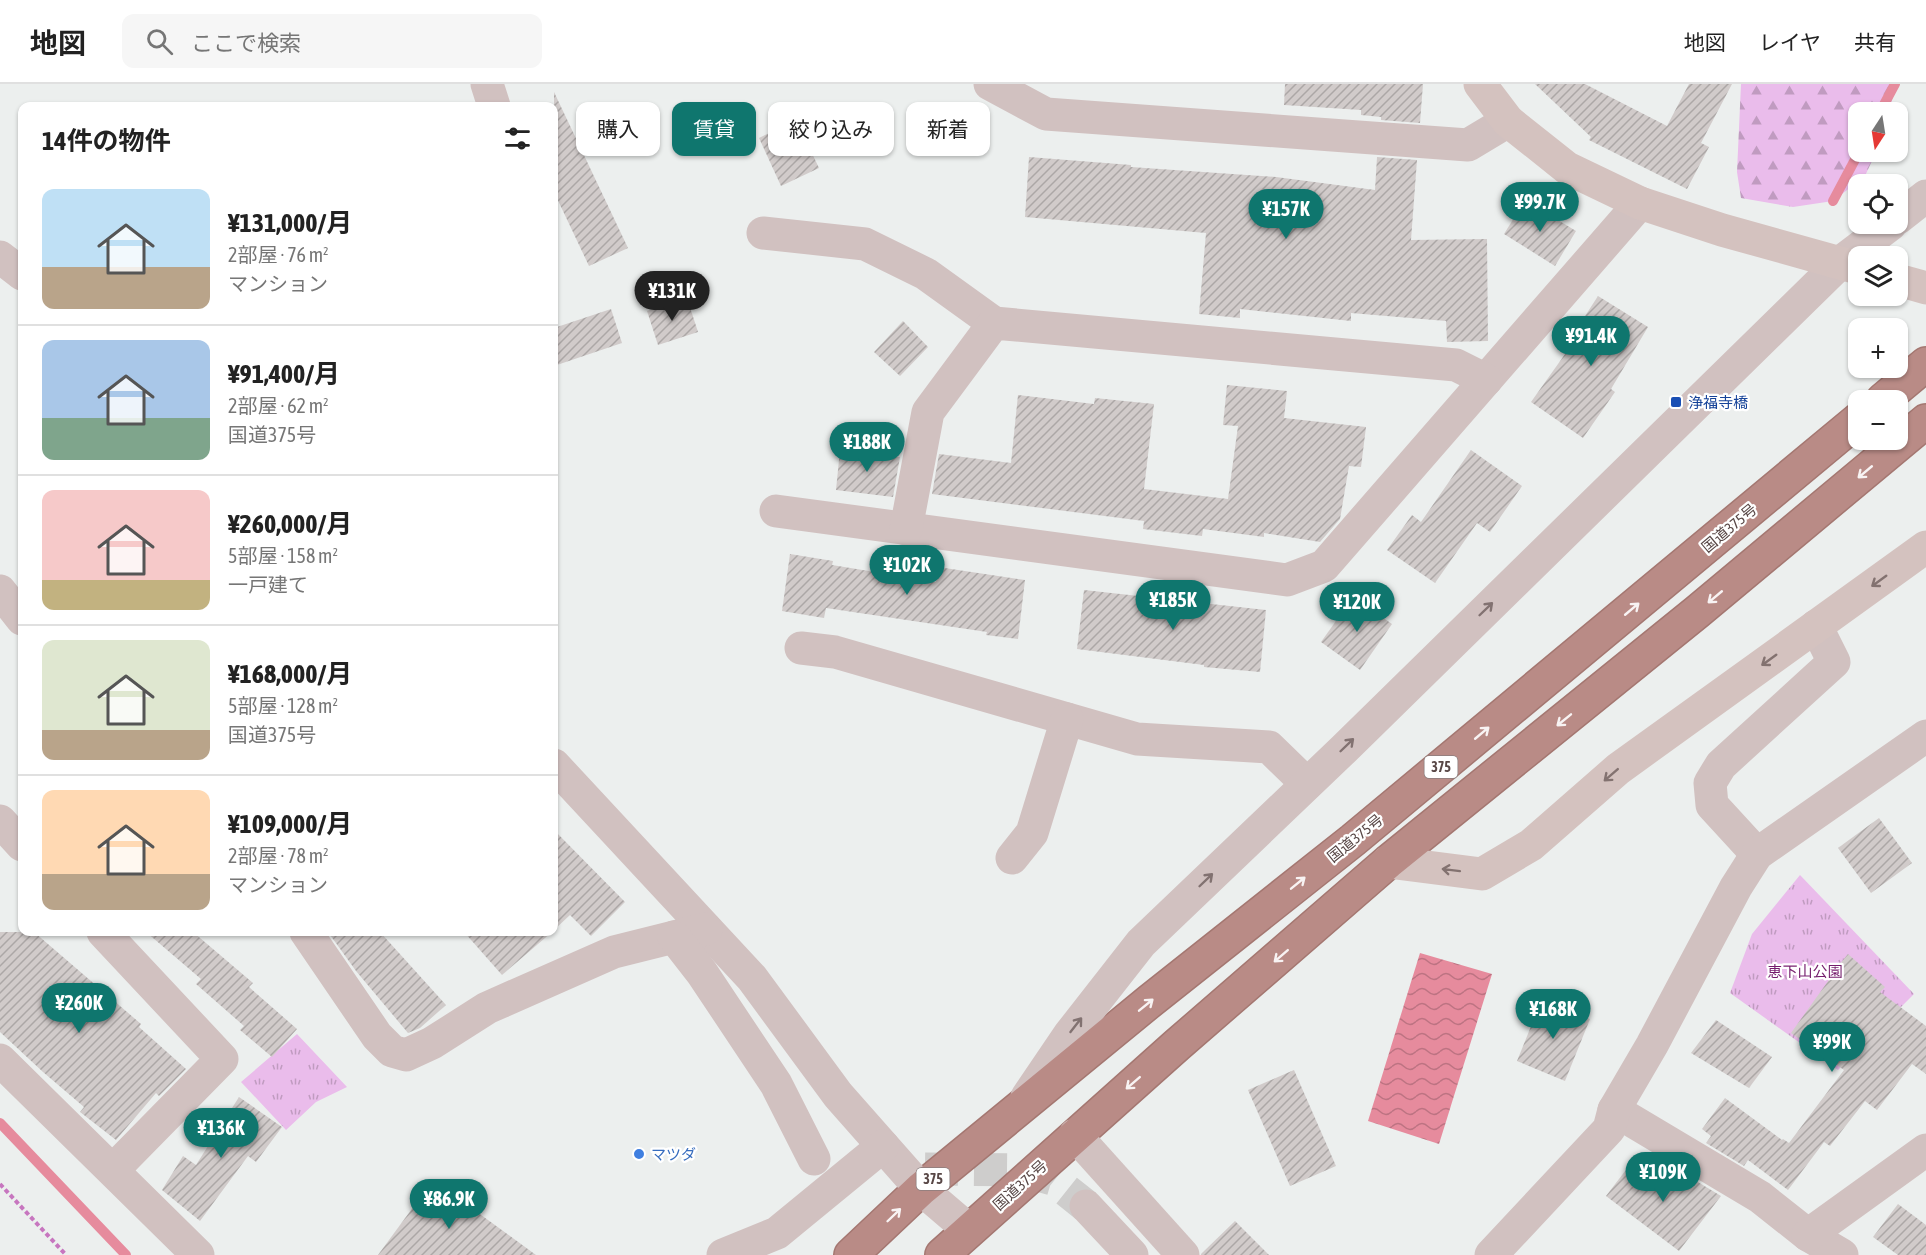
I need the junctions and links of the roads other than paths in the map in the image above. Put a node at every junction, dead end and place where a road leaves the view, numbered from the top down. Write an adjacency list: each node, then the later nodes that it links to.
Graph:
1 (487, 84): 5 (street)
2 (990, 84): 4 (street)
3 (1480, 84): 6 (street)
4 (1042, 99): 6 (street)
5 (493, 102)
6 (1508, 121): 8 (street)
7 (1926, 196): 9 (street)
8 (1640, 203): 14 (street); 21 (street)
9 (1908, 210)
10 (763, 233): 19 (street)
11 (1881, 234): 12 (street)
12 (1869, 246)
13 (0, 257): 16 (street)
14 (1848, 264)
15 (1848, 267): 35 (street, one-way to 15)
16 (18, 271)
17 (1908, 283): 18 (street)
18 (1926, 288)
19 (994, 323): 21 (street); 26 (street)
20 (1926, 364): 22 (highway)
21 (1486, 380): 26 (street)
22 (1894, 390)
23 (1926, 421): 40 (highway, 国道375号 / 375, one-way to 40)
24 (1848, 428): 46 (highway, 国道375号 / 375, one-way to 24)
25 (776, 511): 26 (street)
26 (906, 529)
27 (1926, 547): 30 (street, one-way to 30)
28 (0, 591): 29 (street)
29 (18, 614)
30 (1816, 626): 38 (street); 40 (street, one-way to 40)
31 (801, 648): 32 (street)
32 (1066, 718): 35 (street); 39 (street)
33 (1926, 736): 38 (street)
34 (558, 769): 41 (street)
35 (1307, 784): 46 (street, one-way to 35)
36 (0, 821): 37 (street)
37 (18, 841)
38 (1756, 854): 47 (street)
39 (1012, 858)
40 (1388, 862): 48 (highway, 国道375号 / 375, one-way to 48)
41 (706, 929): 44 (street); 49 (street)
42 (107, 936): 52 (street)
43 (309, 936): 44 (street)
44 (674, 937): 51 (street)
45 (0, 1060): 52 (street)
46 (1019, 1108): 53 (highway, 国道375号 / 375)
47 (1614, 1110): 56 (street); 63 (street)
48 (1075, 1135): 55 (highway, 国道375号 / 375); 62 (street)
49 (883, 1146): 53 (street); 58 (street)
50 (1926, 1150): 56 (street)
51 (814, 1160)
52 (113, 1170): 57 (street)
53 (921, 1189): 55 (street); 59 (highway, 国道375号 / 375, one-way to 53)
54 (1086, 1206): 61 (street)
55 (969, 1230): 60 (highway, 国道375号 / 375)
56 (1808, 1235): 64 (street)
57 (198, 1255)
58 (723, 1255)
59 (851, 1255)
60 (942, 1255)
61 (1132, 1255)
62 (1183, 1255)
63 (1491, 1255)
64 (1842, 1255)

